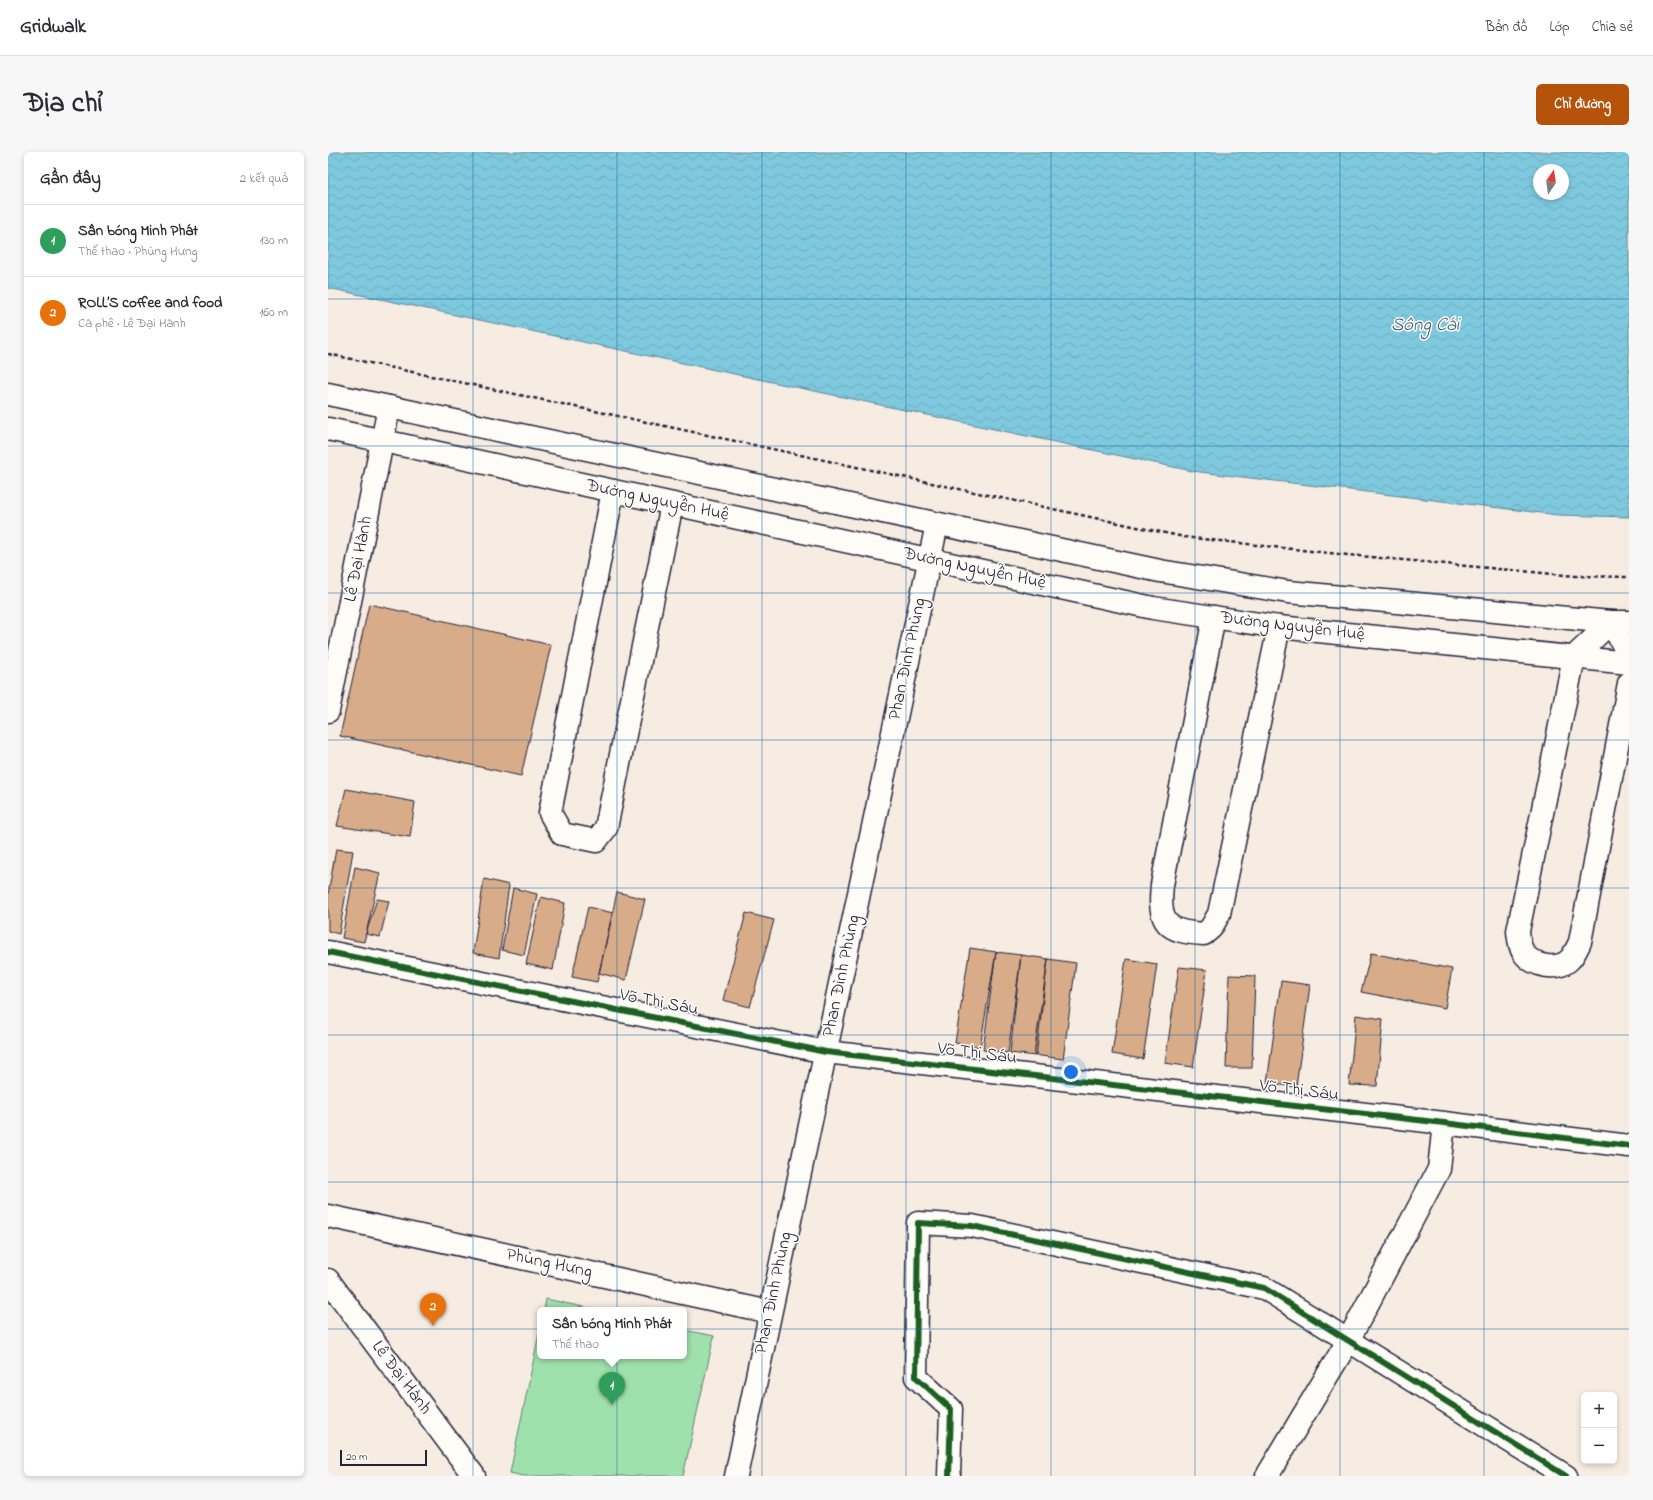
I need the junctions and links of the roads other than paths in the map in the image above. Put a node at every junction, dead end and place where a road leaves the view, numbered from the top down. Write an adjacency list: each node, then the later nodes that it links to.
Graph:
1 (328, 394): 2 (street, Đường Nguyễn Huệ)
2 (389, 407): 4 (street, Lê Đại Hành); 7 (street, Đường Nguyễn Huệ)
3 (328, 429): 4 (street, Đường Nguyễn Huệ)
4 (383, 441): 5 (street, Đường Nguyễn Huệ); 16 (street, Lê Đại Hành)
5 (613, 491): 6 (street, Đường Nguyễn Huệ); 6 (street)
6 (672, 504): 8 (street, Đường Nguyễn Huệ)
7 (936, 524): 8 (street, Phan Đình Phùng); 10 (street, Đường Nguyễn Huệ)
8 (929, 559): 9 (street, Đường Nguyễn Huệ); 18 (street, Phan Đình Phùng)
9 (1214, 617): 11 (street, Đường Nguyễn Huệ); 11 (street)
10 (1620, 622): 12 (street); 13 (street)
11 (1279, 627): 13 (street, Đường Nguyễn Huệ)
12 (1629, 656)
13 (1574, 657): 14 (street, Đường Nguyễn Huệ); 15 (street)
14 (1629, 663)
15 (1629, 683)
16 (328, 711)
17 (328, 952): 18 (street, Võ Thị Sáu)
18 (826, 1052): 19 (street, Võ Thị Sáu); 23 (street, Phan Đình Phùng)
19 (1444, 1123): 20 (street, Võ Thị Sáu); 24 (street)
20 (1629, 1146)
21 (328, 1216): 23 (street, Phùng Hưng)
22 (328, 1280): 25 (street, Lê Đại Hành)
23 (770, 1312): 26 (street, Phan Đình Phùng)
24 (1348, 1341): 27 (street); 28 (street); 29 (street)
25 (474, 1476)
26 (736, 1476)
27 (949, 1476)
28 (1267, 1476)
29 (1566, 1476)

